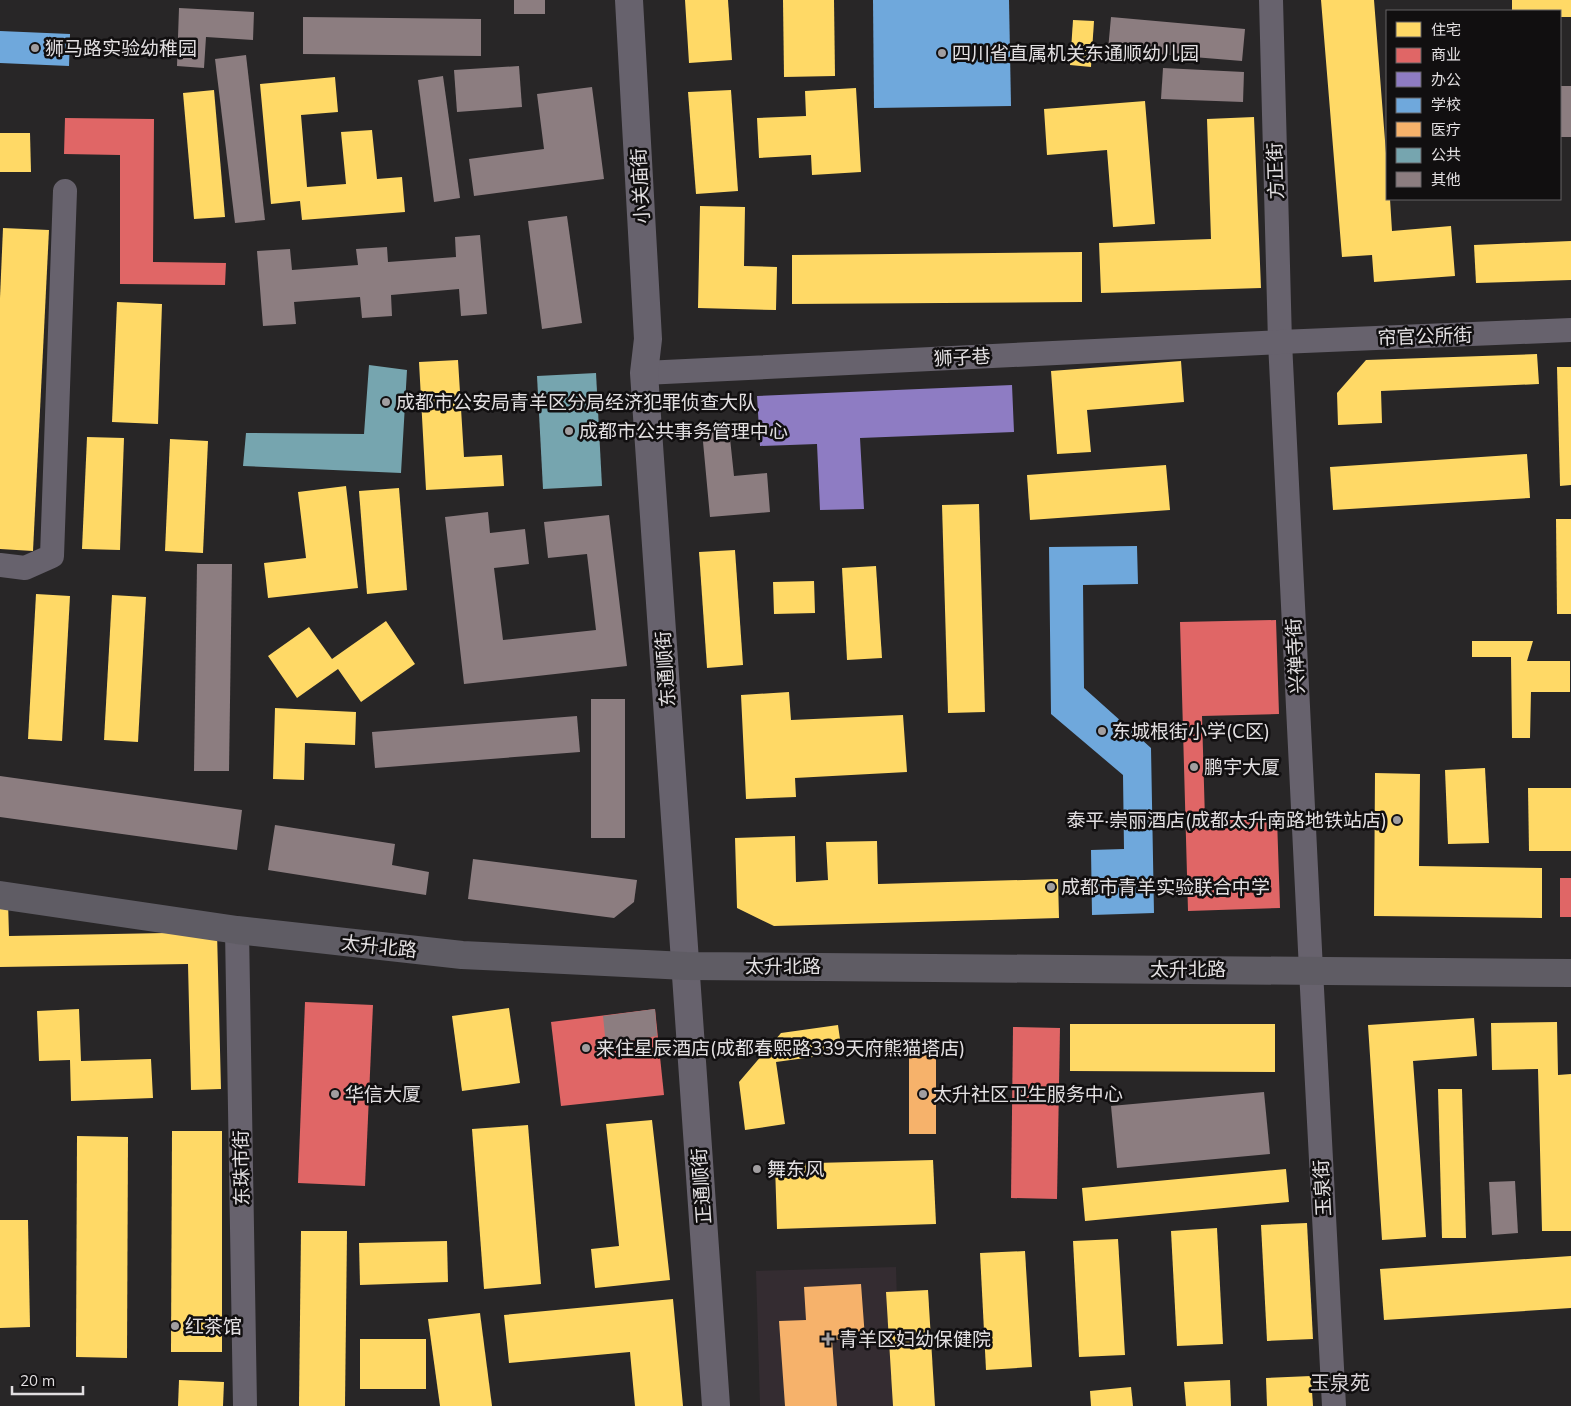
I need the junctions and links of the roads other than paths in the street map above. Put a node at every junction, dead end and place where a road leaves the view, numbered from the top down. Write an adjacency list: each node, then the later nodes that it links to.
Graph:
1 (629, 0): 6 (street, 小关庙街)
2 (1271, 0): 5 (street, 方正街)
3 (66, 191): 7 (street)
4 (1571, 330): 5 (street, 帘官公所街)
5 (1280, 342): 6 (street, 狮子巷); 11 (street, 兴禅寺街)
6 (644, 372): 10 (street, 东通顺街)
7 (0, 565)
8 (0, 895): 9 (main road, 太升北路)
9 (237, 930): 10 (main road, 太升北路); 13 (street, 东珠市街)
10 (686, 966): 11 (main road, 太升北路); 14 (street, 正通顺街)
11 (1311, 970): 12 (main road, 太升北路); 15 (street, 玉泉街)
12 (1571, 973)
13 (245, 1406)
14 (716, 1406)
15 (1334, 1406)

